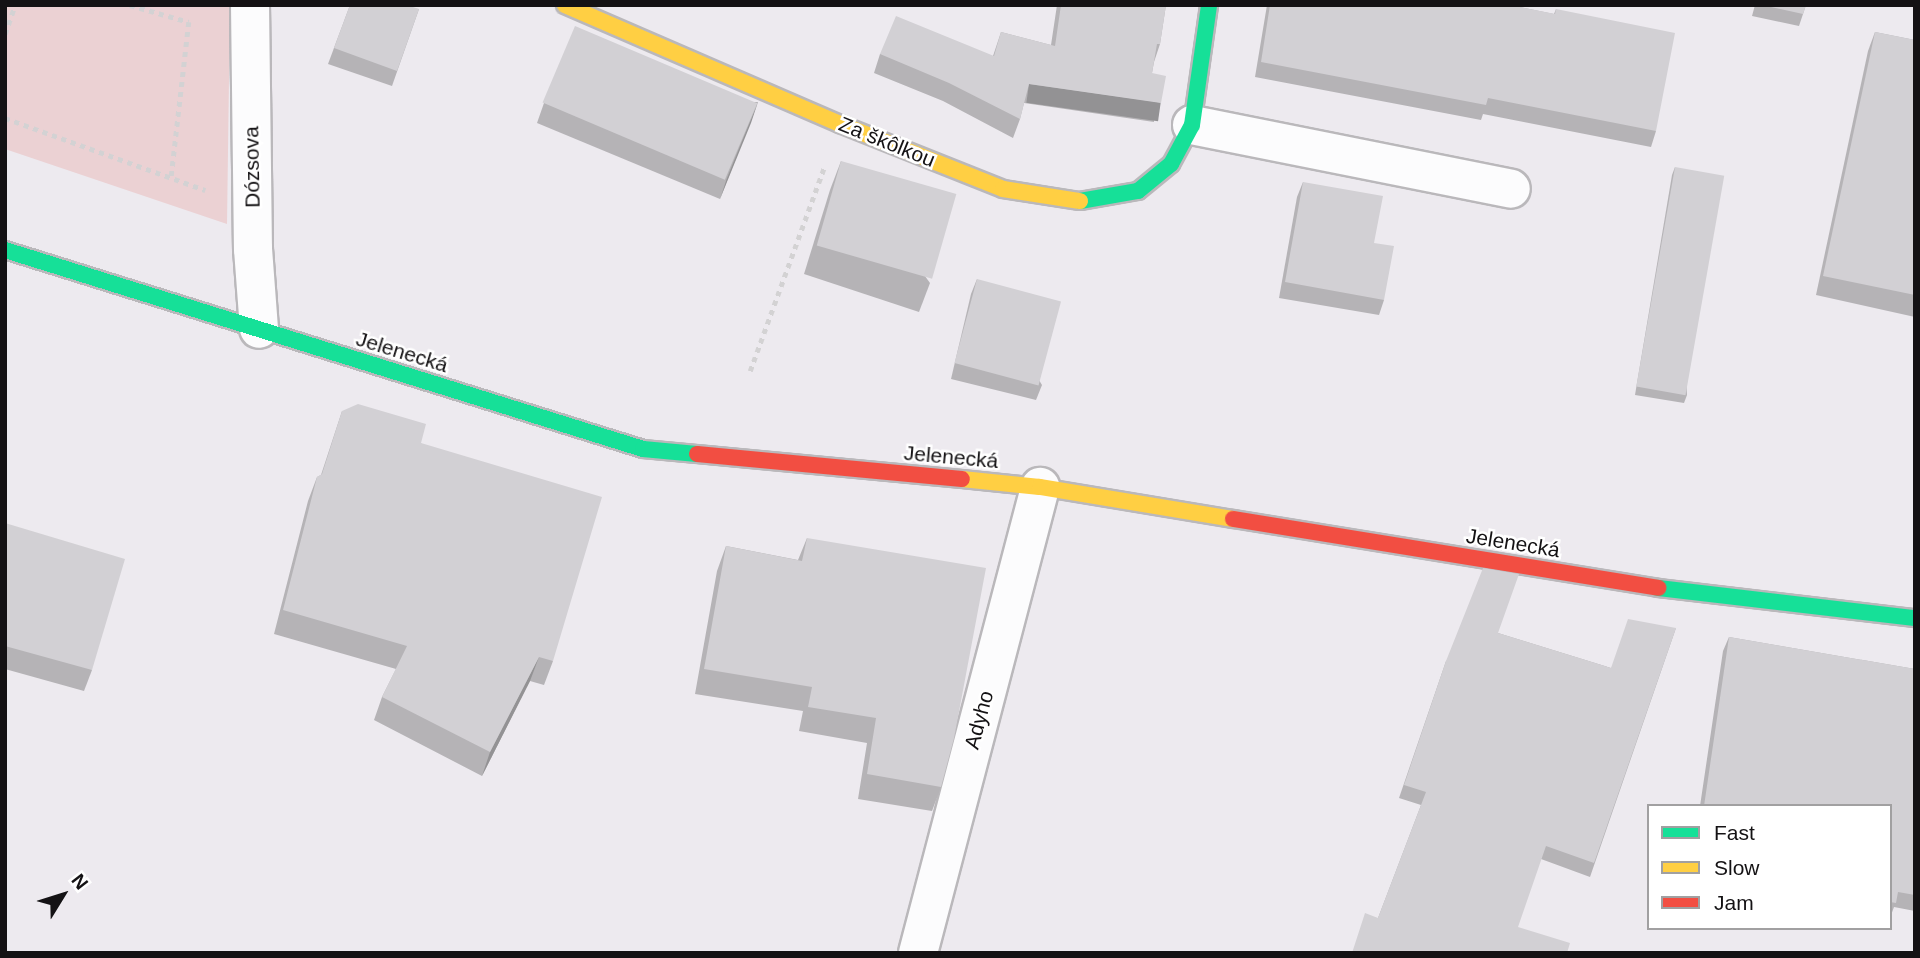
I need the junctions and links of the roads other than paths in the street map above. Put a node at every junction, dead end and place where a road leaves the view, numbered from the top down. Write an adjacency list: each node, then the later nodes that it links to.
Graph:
1 (250, 5): 7 (street, Dózsova)
2 (565, 5): 4 (street, Za škôlkou)
3 (1209, 5): 4 (street, Za škôlkou)
4 (1192, 125): 5 (street)
5 (1511, 189)
6 (5, 250): 7 (street, Jelenecká)
7 (259, 329): 8 (street, Jelenecká)
8 (1040, 487): 9 (street, Jelenecká); 10 (street, Adyho)
9 (1915, 618)
10 (918, 953)

